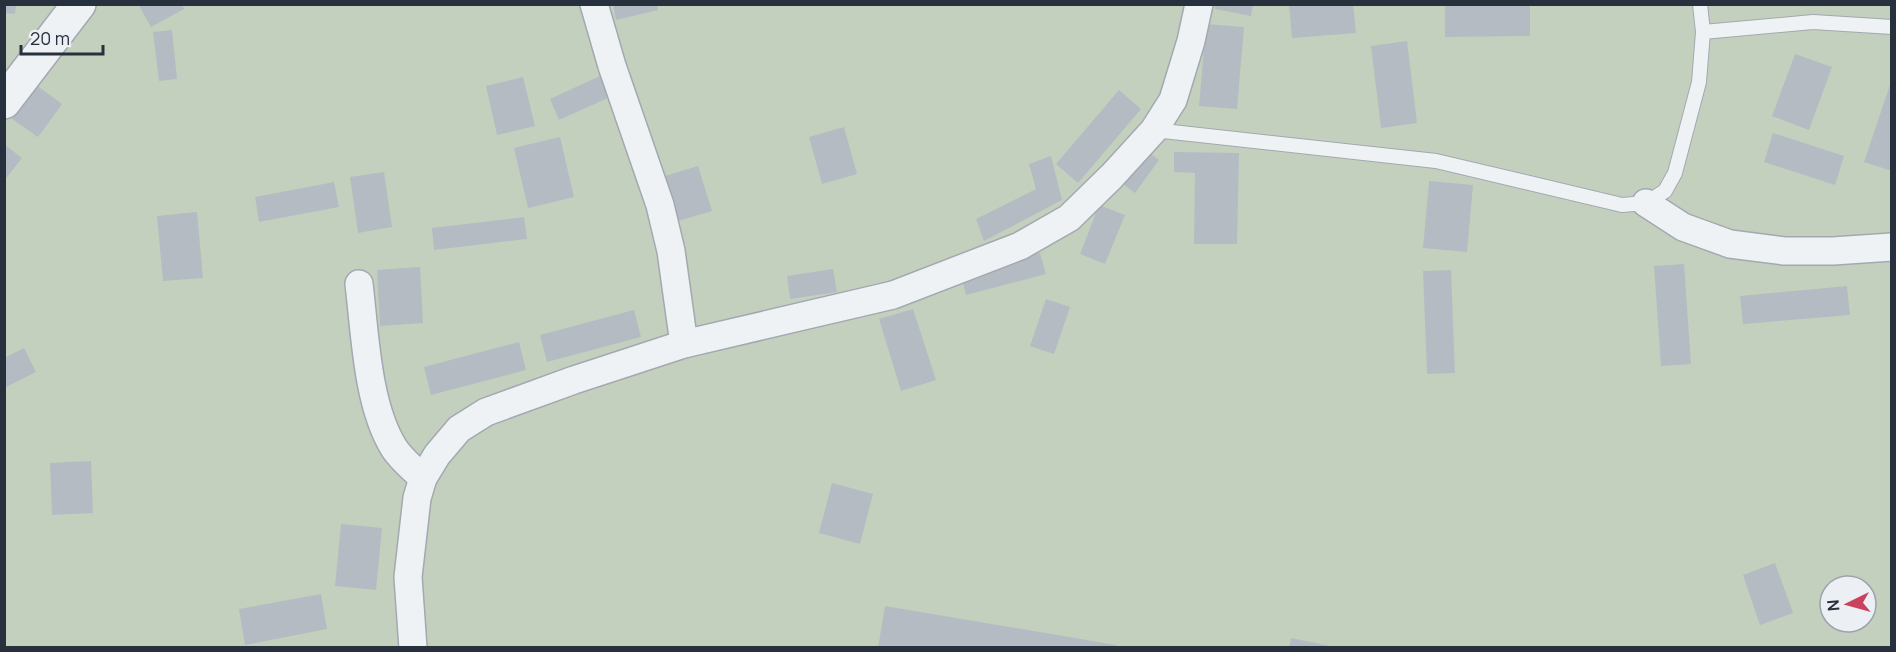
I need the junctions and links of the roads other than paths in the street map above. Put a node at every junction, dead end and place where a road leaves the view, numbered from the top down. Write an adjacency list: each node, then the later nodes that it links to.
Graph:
1 (79, 4): 7 (street)
2 (594, 4): 12 (street)
3 (1199, 4): 8 (street)
4 (1701, 4): 6 (lane)
5 (1892, 27): 6 (lane)
6 (1702, 32): 9 (lane)
7 (4, 102)
8 (1154, 130): 9 (lane); 12 (street)
9 (1646, 203): 10 (street)
10 (1892, 246)
11 (360, 284): 13 (street)
12 (684, 344): 13 (street)
13 (423, 478): 14 (street)
14 (413, 648)

